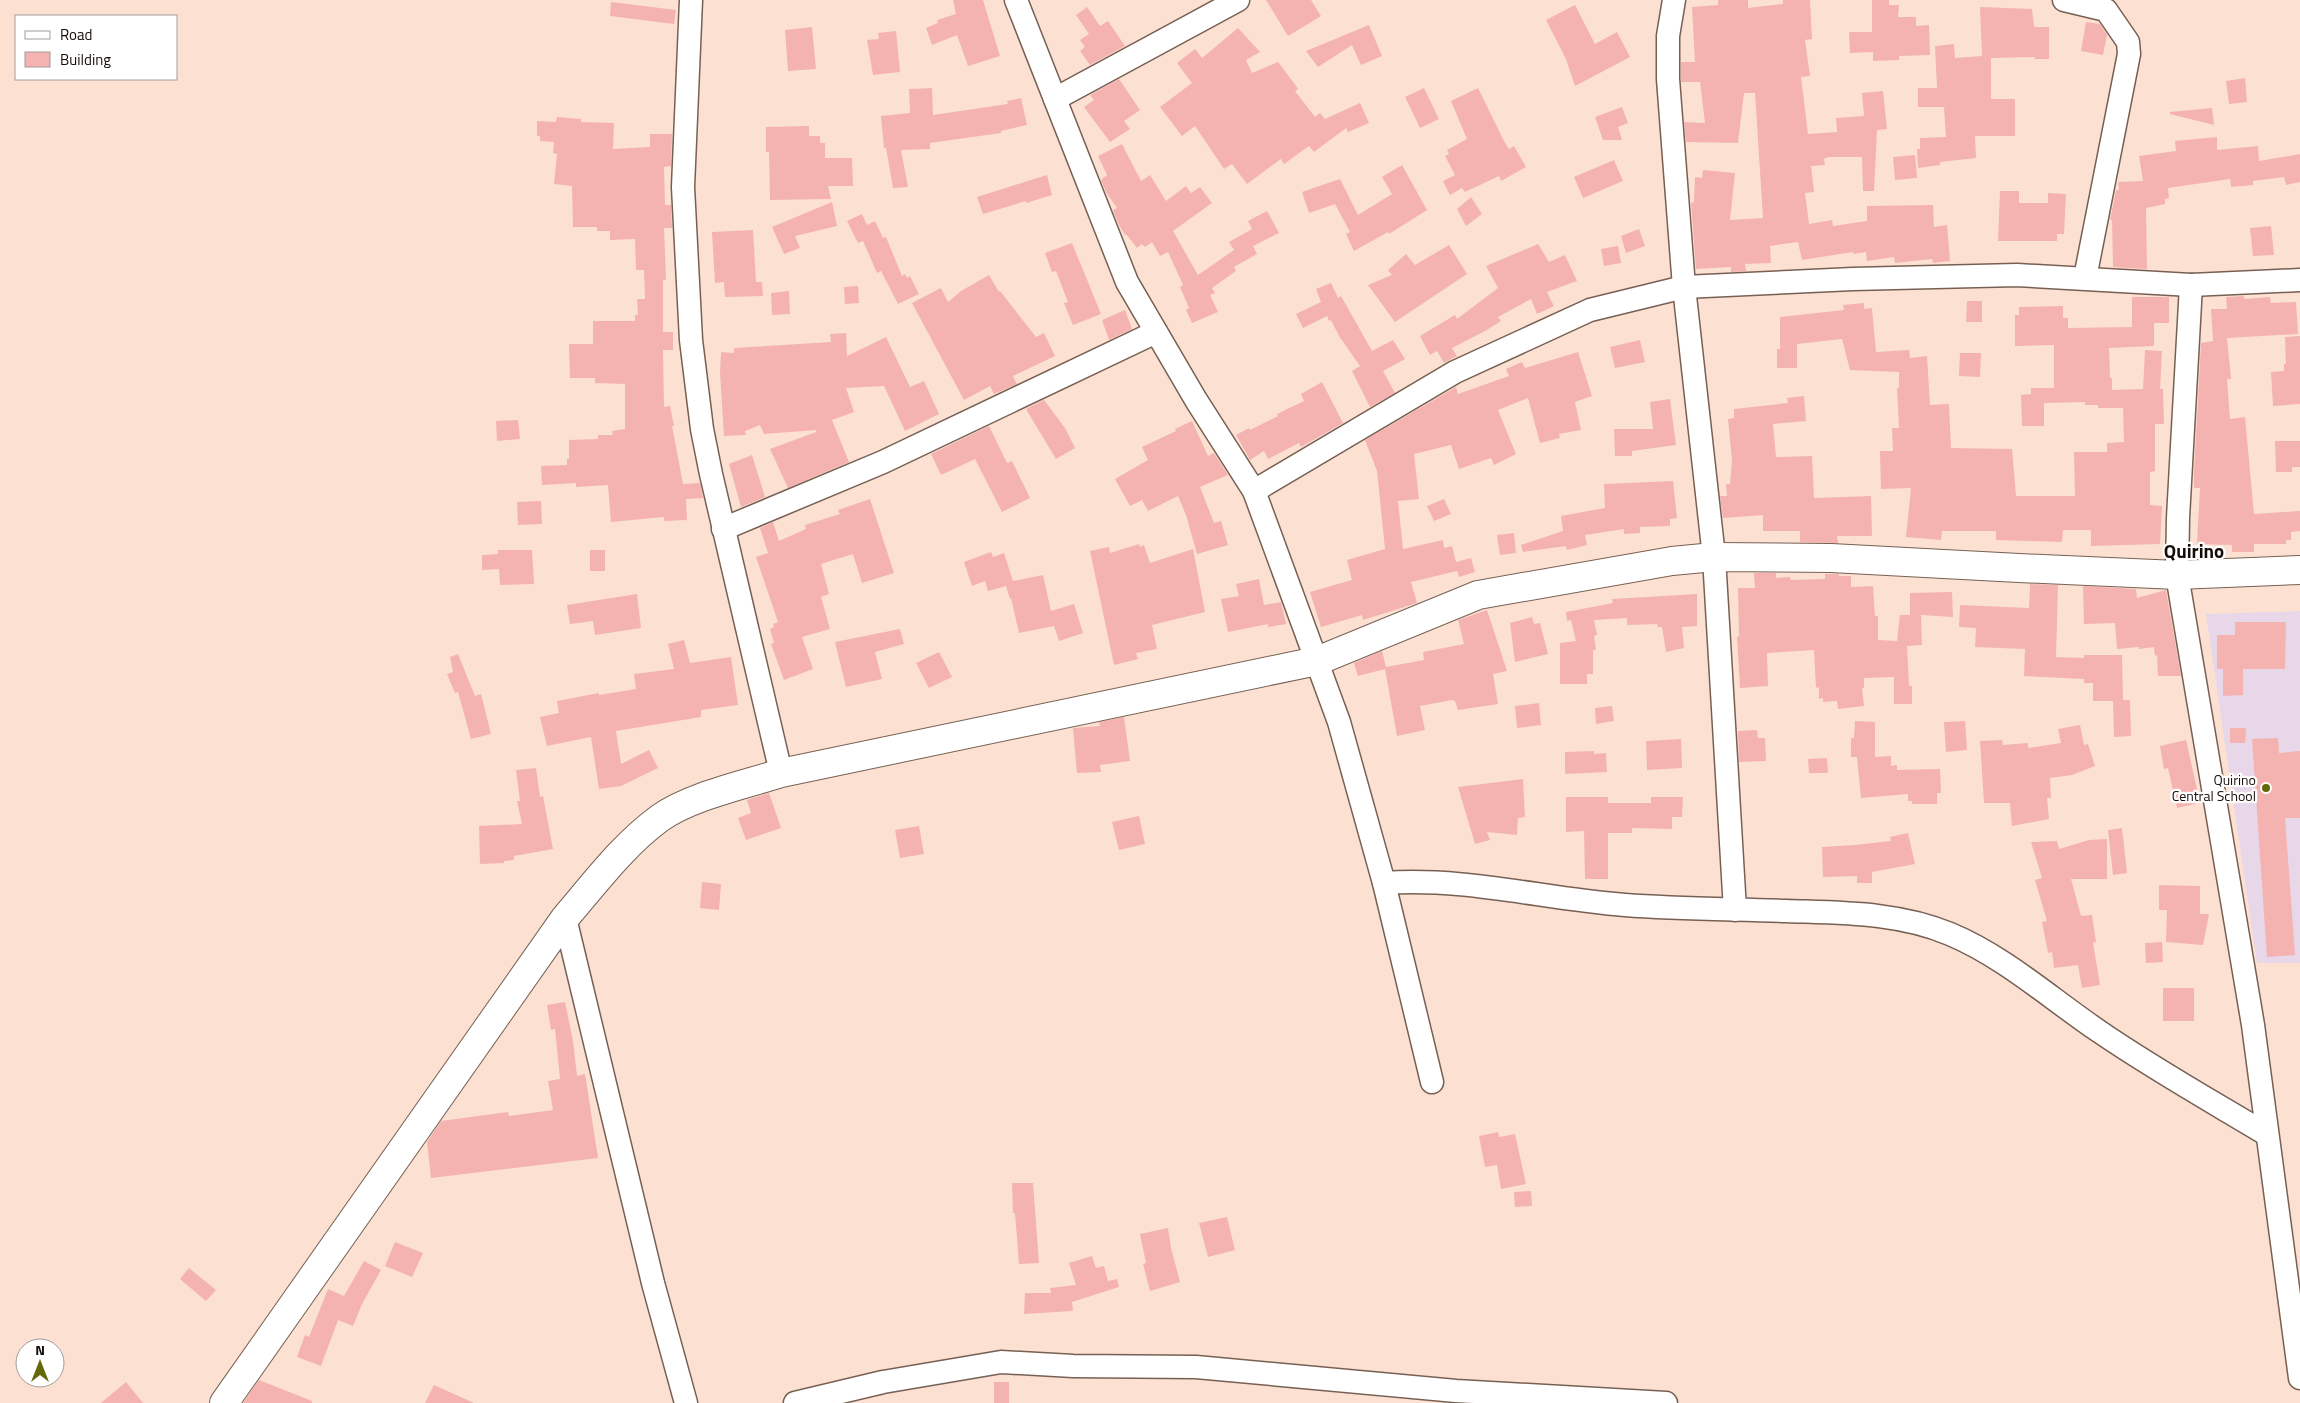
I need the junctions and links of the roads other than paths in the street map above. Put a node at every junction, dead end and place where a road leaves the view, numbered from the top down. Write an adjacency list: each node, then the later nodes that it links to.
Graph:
1 (691, 0): 13 (street)
2 (1016, 0): 6 (street)
3 (1238, 0): 6 (street)
4 (1674, 0): 10 (street)
5 (2064, 0): 7 (street)
6 (1055, 99): 11 (street)
7 (2085, 278): 9 (street); 10 (street)
8 (2300, 280): 9 (street)
9 (2191, 285): 16 (street)
10 (1684, 287): 12 (street); 14 (street)
11 (1156, 332): 12 (street); 13 (street)
12 (1254, 491): 17 (street)
13 (723, 529): 18 (street)
14 (1714, 557): 16 (main road); 17 (main road); 20 (street)
15 (2300, 570): 16 (main road)
16 (2177, 575): 23 (street)
17 (1317, 661): 18 (main road); 19 (street)
18 (781, 773): 21 (main road)
19 (1384, 883): 20 (street); 22 (street)
20 (1735, 910): 23 (street)
21 (565, 918): 25 (main road); 26 (street)
22 (1432, 1082)
23 (2266, 1134): 24 (street)
24 (2300, 1378)
25 (224, 1403)
26 (686, 1403)
27 (795, 1403): 28 (street)
28 (1666, 1403)

